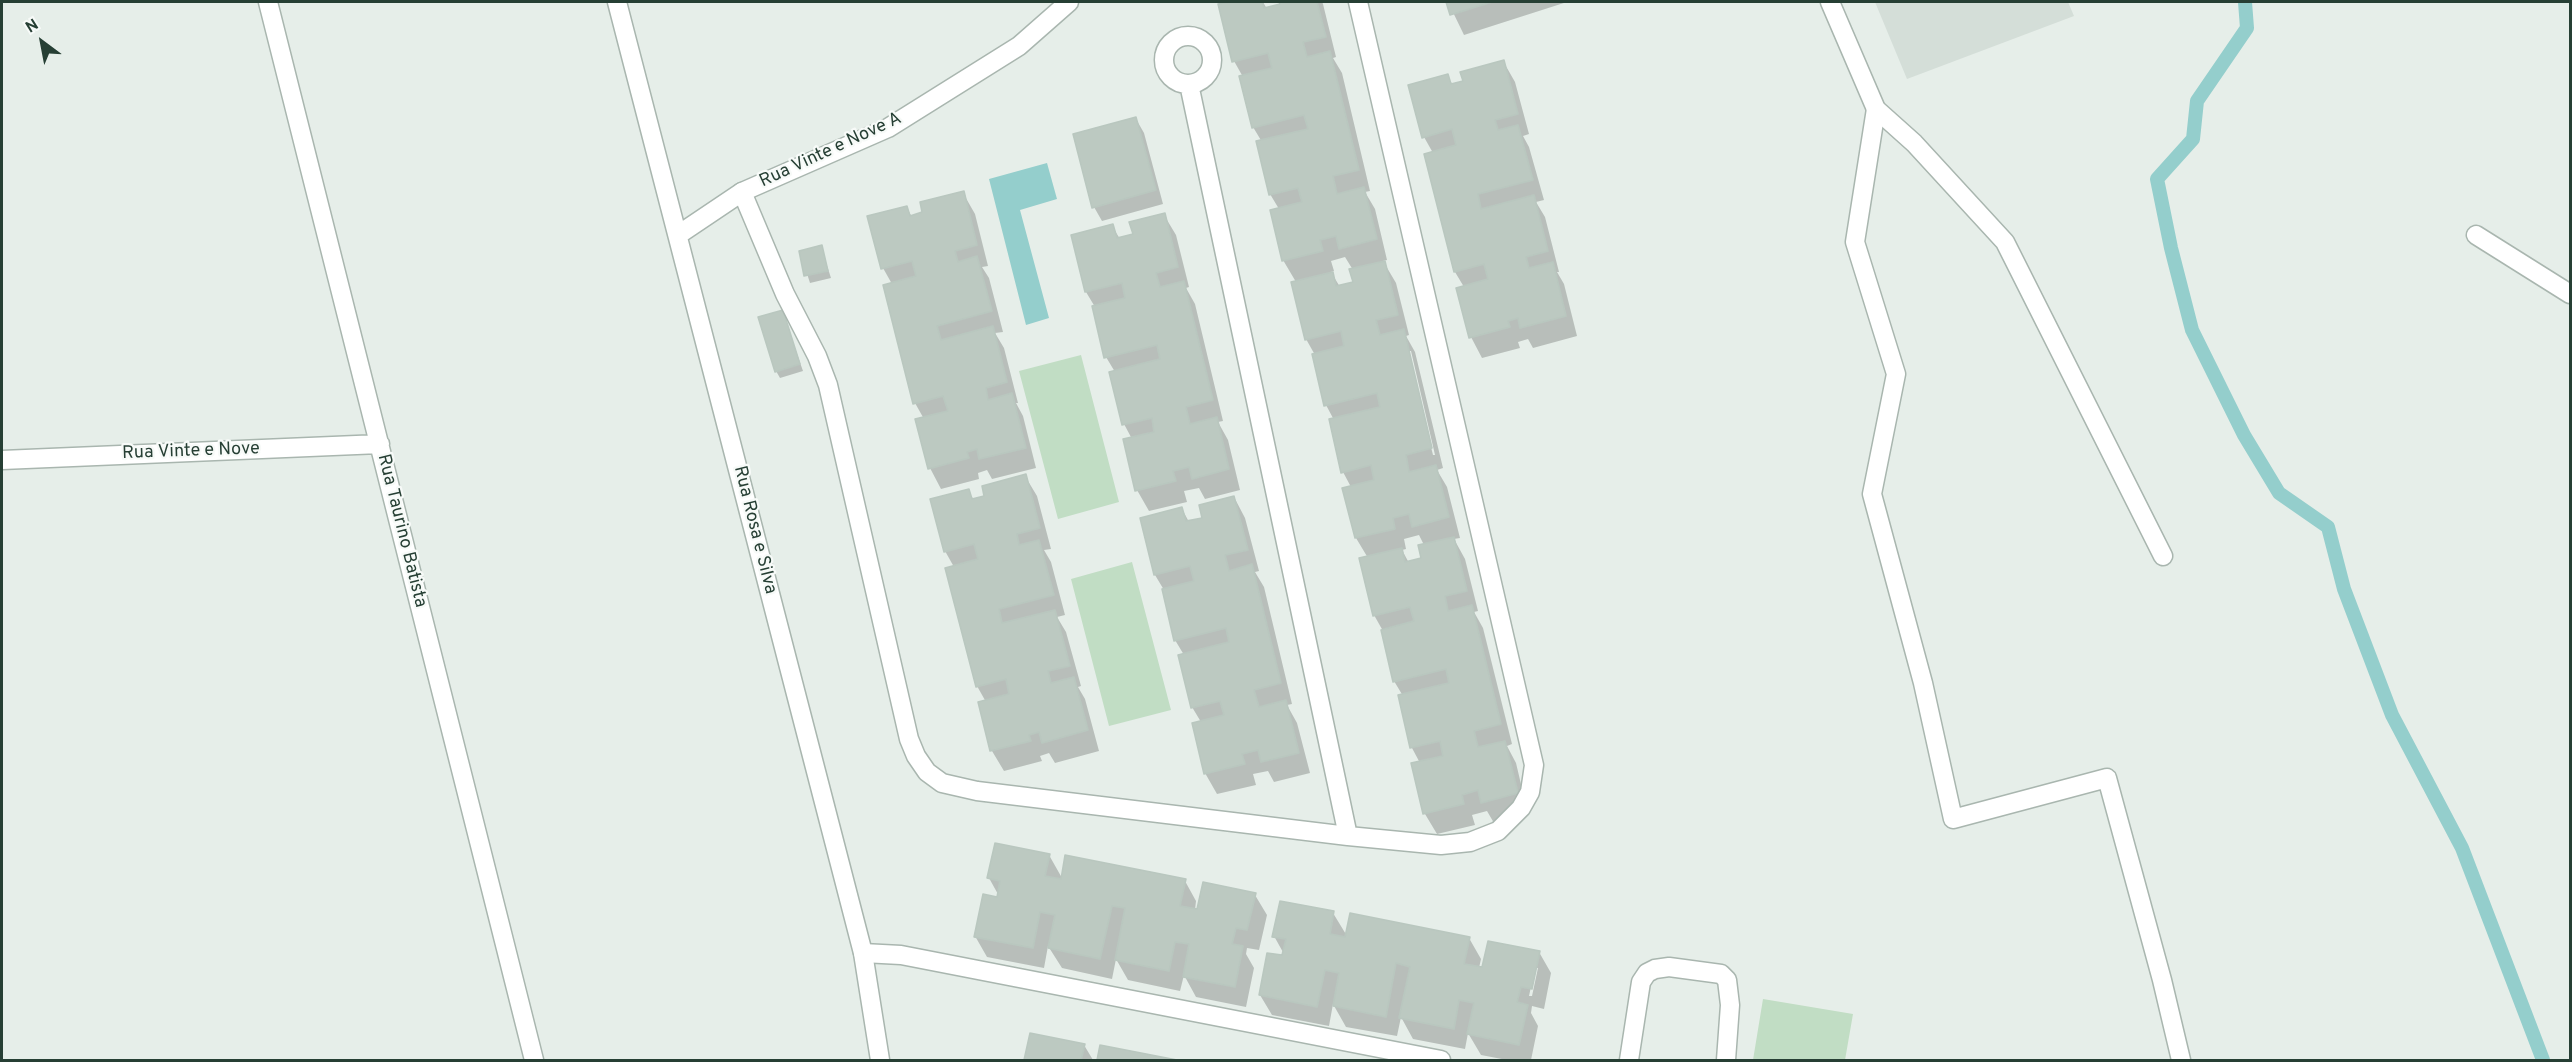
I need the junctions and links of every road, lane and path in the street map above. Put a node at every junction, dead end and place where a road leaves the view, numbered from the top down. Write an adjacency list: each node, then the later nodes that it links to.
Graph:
1 (268, 2): 12 (street, Rua Taurino Batista)
2 (617, 2): 9 (street, Rua Rosa e Silva)
3 (1069, 2): 8 (street, Rua Vinte e Nove A)
4 (1358, 2): 15 (street)
5 (1830, 2): 7 (street)
6 (1190, 84): 15 (street)
7 (1876, 108): 14 (street); 22 (street)
8 (742, 192): 9 (street, Rua Vinte e Nove A); 15 (street)
9 (678, 235): 16 (street, Rua Rosa e Silva)
10 (2476, 235): 11 (street)
11 (2571, 294)
12 (380, 444): 13 (street, Rua Vinte e Nove); 17 (street, Rua Taurino Batista)
13 (2, 460)
14 (2163, 556)
15 (1348, 836)
16 (863, 953): 18 (street, Rua Rosa e Silva); 19 (street)
17 (534, 1060)
18 (880, 1060)
19 (1441, 1060)
20 (1629, 1060): 21 (street)
21 (1726, 1060)
22 (2181, 1060)

